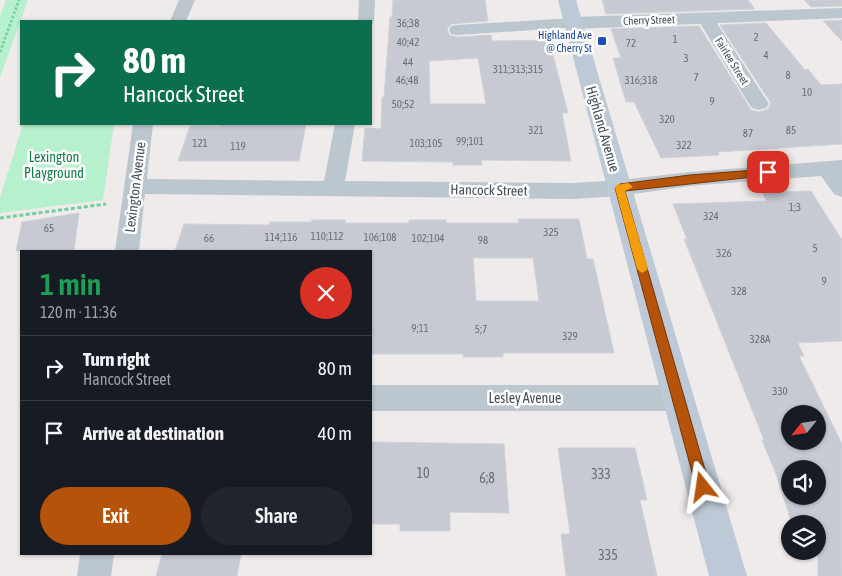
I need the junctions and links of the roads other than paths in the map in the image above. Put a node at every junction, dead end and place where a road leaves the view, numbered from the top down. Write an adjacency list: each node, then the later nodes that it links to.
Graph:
1 (186, 0): 6 (street)
2 (367, 0): 7 (street)
3 (570, 11): 5 (street, Cherry Street); 8 (street, Cherry Street); 14 (main road, Highland Avenue)
4 (842, 13): 5 (street, Cherry Street)
5 (705, 18): 9 (street, Fairlee Street)
6 (178, 20)
7 (366, 20)
8 (457, 30)
9 (759, 104)
10 (143, 125): 13 (street, Lexington Avenue)
11 (345, 125): 15 (street)
12 (834, 167): 14 (street, Hancock Street); 16 (street)
13 (135, 186): 15 (street, Hancock Street); 17 (street, Lexington Avenue)
14 (620, 188): 15 (street, Hancock Street); 19 (main road, Highland Avenue)
15 (333, 189)
16 (842, 190)
17 (128, 250)
18 (372, 398): 19 (street, Lesley Avenue)
19 (678, 398): 22 (main road, Highland Avenue)
20 (97, 555): 21 (street)
21 (94, 576)
22 (728, 576)

